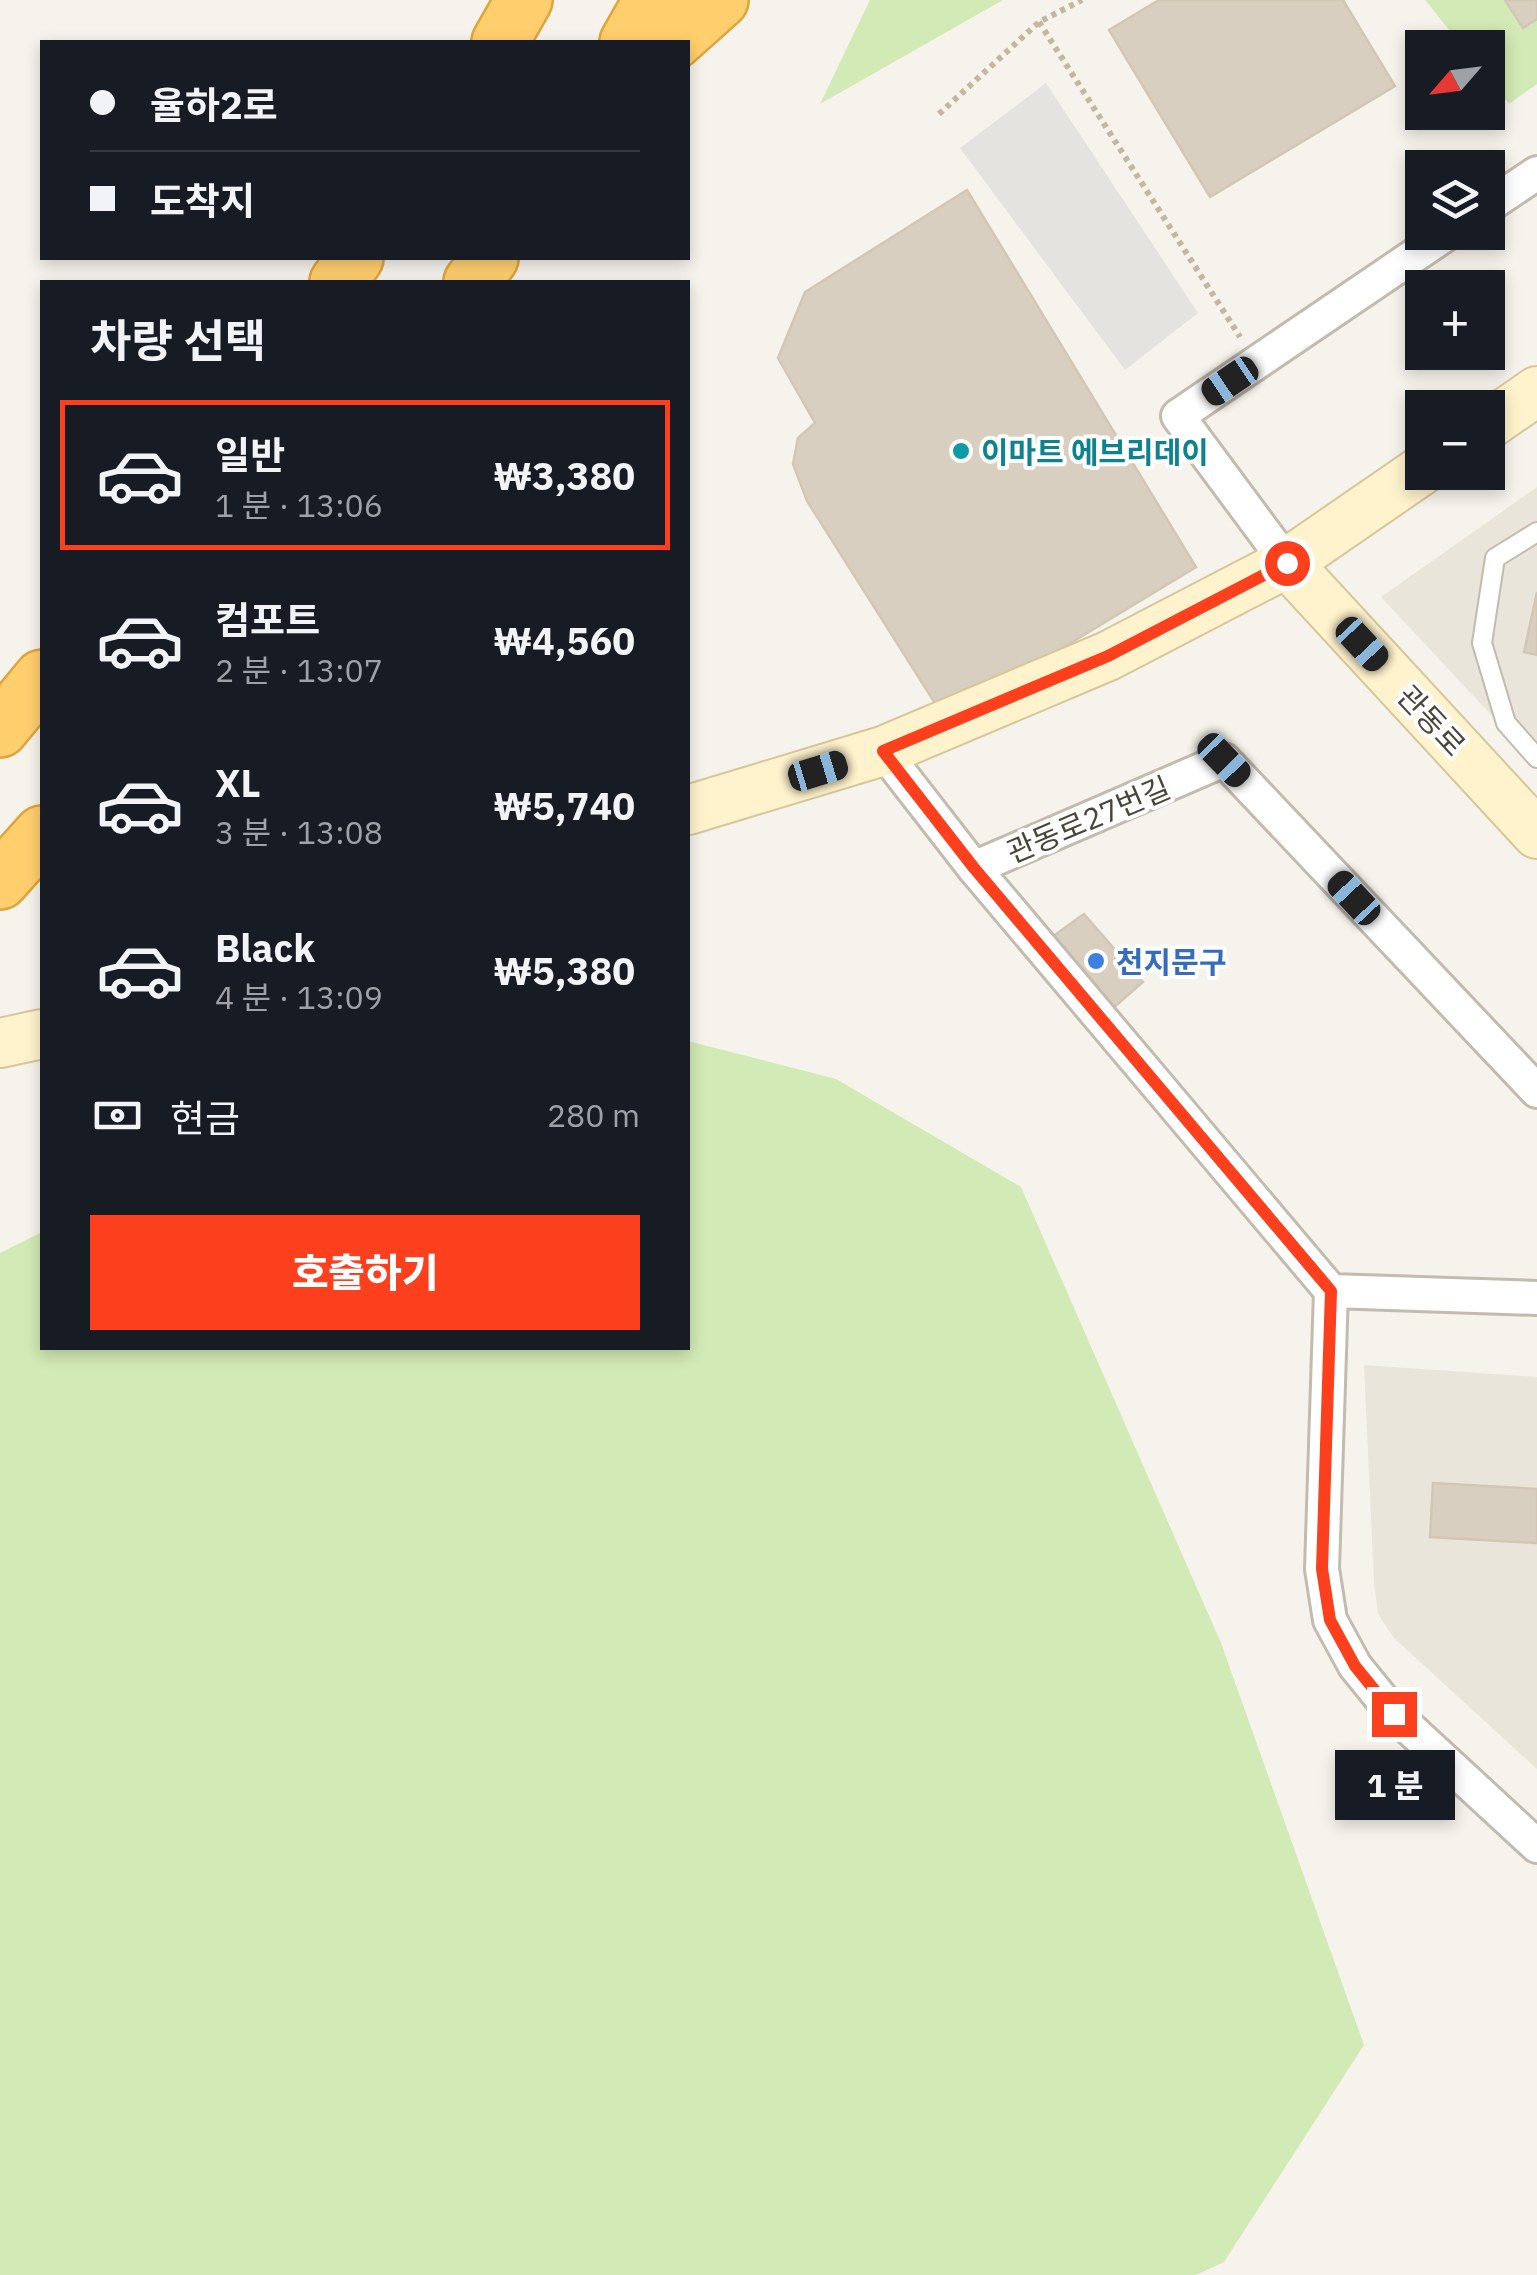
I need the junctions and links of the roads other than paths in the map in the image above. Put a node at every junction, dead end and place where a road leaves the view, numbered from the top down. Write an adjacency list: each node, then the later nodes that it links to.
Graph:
1 (503, 0): 5 (highway)
2 (524, 0): 6 (highway)
3 (652, 0): 7 (highway)
4 (720, 0): 8 (highway)
5 (498, 40)
6 (499, 40)
7 (629, 40)
8 (675, 40)
9 (1537, 173): 10 (street)
10 (1505, 195)
11 (1423, 250): 16 (street)
12 (1537, 391): 13 (street)
13 (1505, 413)
14 (1405, 482): 16 (street)
15 (1537, 532): 20 (lane)
16 (1287, 563): 19 (street); 22 (street, 관동로)
17 (40, 680): 18 (highway)
18 (0, 729)
19 (883, 751): 21 (street); 24 (street)
20 (1537, 758)
21 (690, 809)
22 (1537, 834)
23 (40, 836): 25 (highway)
24 (974, 868): 28 (street, 관동로27번길); 29 (street)
25 (0, 882)
26 (40, 1034): 27 (street)
27 (0, 1043)
28 (1537, 1091)
29 (1331, 1291): 30 (street); 31 (street)
30 (1537, 1298)
31 (1537, 1846)

